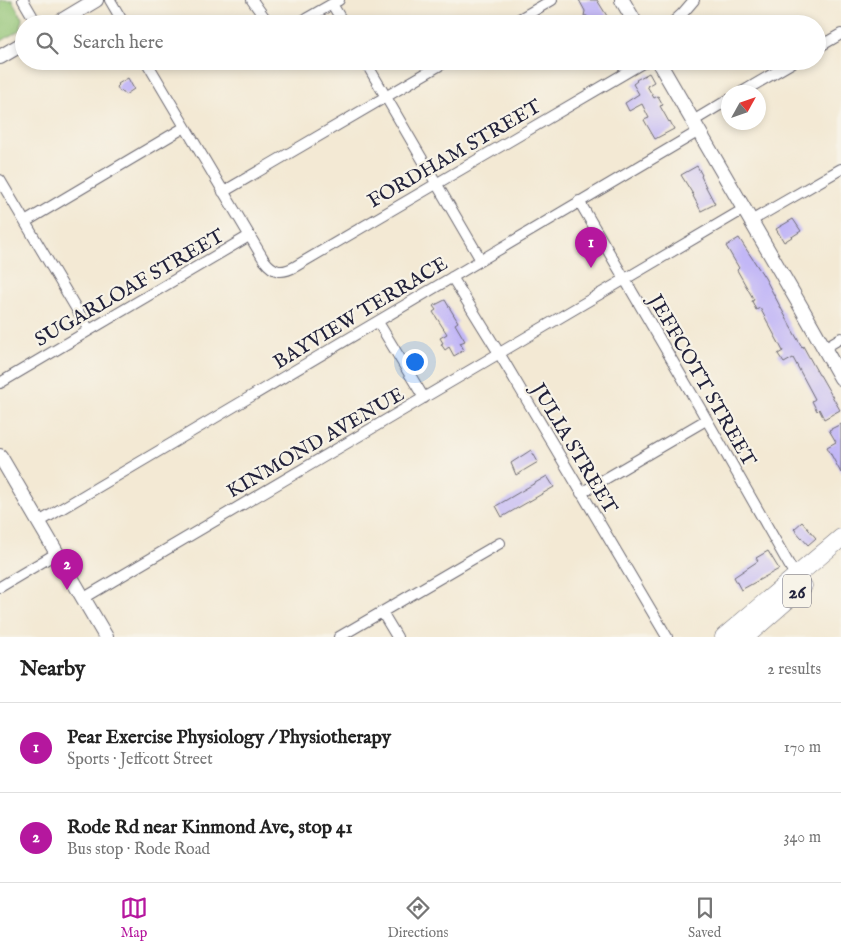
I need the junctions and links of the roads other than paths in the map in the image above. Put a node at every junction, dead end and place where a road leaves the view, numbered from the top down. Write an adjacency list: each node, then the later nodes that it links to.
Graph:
1 (23, 0): 9 (street)
2 (96, 0): 10 (main road)
3 (110, 0): 11 (street)
4 (252, 0): 12 (street)
5 (552, 0): 15 (street)
6 (622, 0): 16 (main road)
7 (694, 0): 17 (street)
8 (336, 2): 13 (street); 14 (street)
9 (32, 15)
10 (71, 15)
11 (119, 15)
12 (262, 15)
13 (313, 15)
14 (341, 15)
15 (526, 15)
16 (631, 15)
17 (681, 15)
18 (841, 34): 19 (street)
19 (826, 43)
20 (15, 48): 21 (main road)
21 (0, 57)
22 (151, 70): 32 (street)
23 (370, 70): 29 (street)
24 (432, 70): 29 (street)
25 (631, 70): 35 (street, FORDHAM STREET)
26 (663, 70): 31 (main road)
27 (780, 70): 28 (street)
28 (754, 85)
29 (386, 97): 35 (street); 36 (street)
30 (721, 106): 31 (street, BAYVIEW TERRACE)
31 (696, 126): 37 (street, BAYVIEW TERRACE); 38 (main road)
32 (185, 127): 36 (street); 39 (street)
33 (841, 169): 38 (street, KINMOND AVENUE)
34 (0, 180): 39 (street)
35 (436, 184): 40 (street, FORDHAM STREET); 41 (street)
36 (223, 192): 40 (street)
37 (579, 202): 41 (street, BAYVIEW TERRACE); 43 (street, JEFFCOTT STREET)
38 (748, 215): 43 (street, KINMOND AVENUE); 47 (main road)
39 (25, 222): 45 (street)
40 (249, 236): 45 (street, SUGARLOAF STREET)
41 (482, 260): 42 (street, BAYVIEW TERRACE)
42 (452, 277): 44 (street, BAYVIEW TERRACE); 48 (street, JULIA STREET)
43 (624, 279): 48 (street, KINMOND AVENUE); 52 (street, JEFFCOTT STREET)
44 (378, 322): 51 (street); 55 (street, BAYVIEW TERRACE)
45 (89, 330): 50 (street, SUGARLOAF STREET)
46 (841, 338): 47 (street)
47 (824, 348): 49 (main road)
48 (499, 353): 51 (street, KINMOND AVENUE); 54 (street, JULIA STREET)
49 (841, 378)
50 (0, 382)
51 (424, 398): 62 (street, KINMOND AVENUE)
52 (706, 420): 54 (street); 60 (street, JEFFCOTT STREET)
53 (0, 456): 55 (main road)
54 (581, 493): 67 (street, JULIA STREET)
55 (39, 522): 58 (main road)
56 (841, 538): 60 (highway, 26)
57 (500, 543): 63 (street)
58 (57, 553): 61 (street); 62 (main road)
59 (841, 553): 69 (highway, 26)
60 (796, 577): 68 (highway, 26)
61 (0, 587)
62 (84, 598): 64 (main road)
63 (382, 612): 65 (street); 66 (street)
64 (106, 637)
65 (339, 637)
66 (397, 637)
67 (666, 637)
68 (724, 637)
69 (745, 637)

